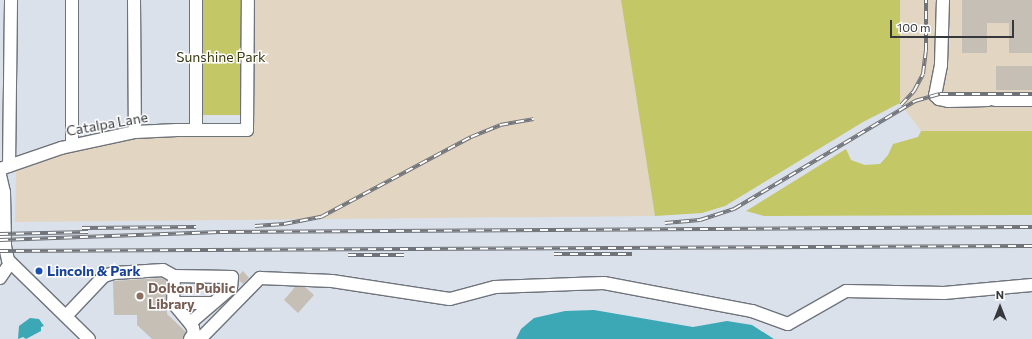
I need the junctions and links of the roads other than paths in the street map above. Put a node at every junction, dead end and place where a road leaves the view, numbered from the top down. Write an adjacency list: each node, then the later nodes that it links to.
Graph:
1 (11, 0): 7 (street)
2 (72, 0): 11 (street)
3 (134, 0): 10 (street)
4 (196, 0): 9 (street)
5 (248, 0): 9 (street, Catalpa Lane)
6 (943, 0): 8 (street)
7 (5, 45): 12 (street)
8 (1032, 100)
9 (196, 130): 10 (street, Catalpa Lane)
10 (135, 132): 11 (street, Catalpa Lane)
11 (72, 145): 12 (street, Catalpa Lane)
12 (5, 168)
13 (0, 175): 14 (street)
14 (10, 263): 16 (street); 20 (street)
15 (174, 276): 18 (street); 19 (street); 20 (street)
16 (0, 277)
17 (1032, 285): 24 (street)
18 (173, 303): 19 (street); 21 (street)
19 (213, 303): 21 (street)
20 (66, 316): 22 (street)
21 (190, 323): 23 (street)
22 (89, 339)
23 (190, 339)
24 (200, 339)

